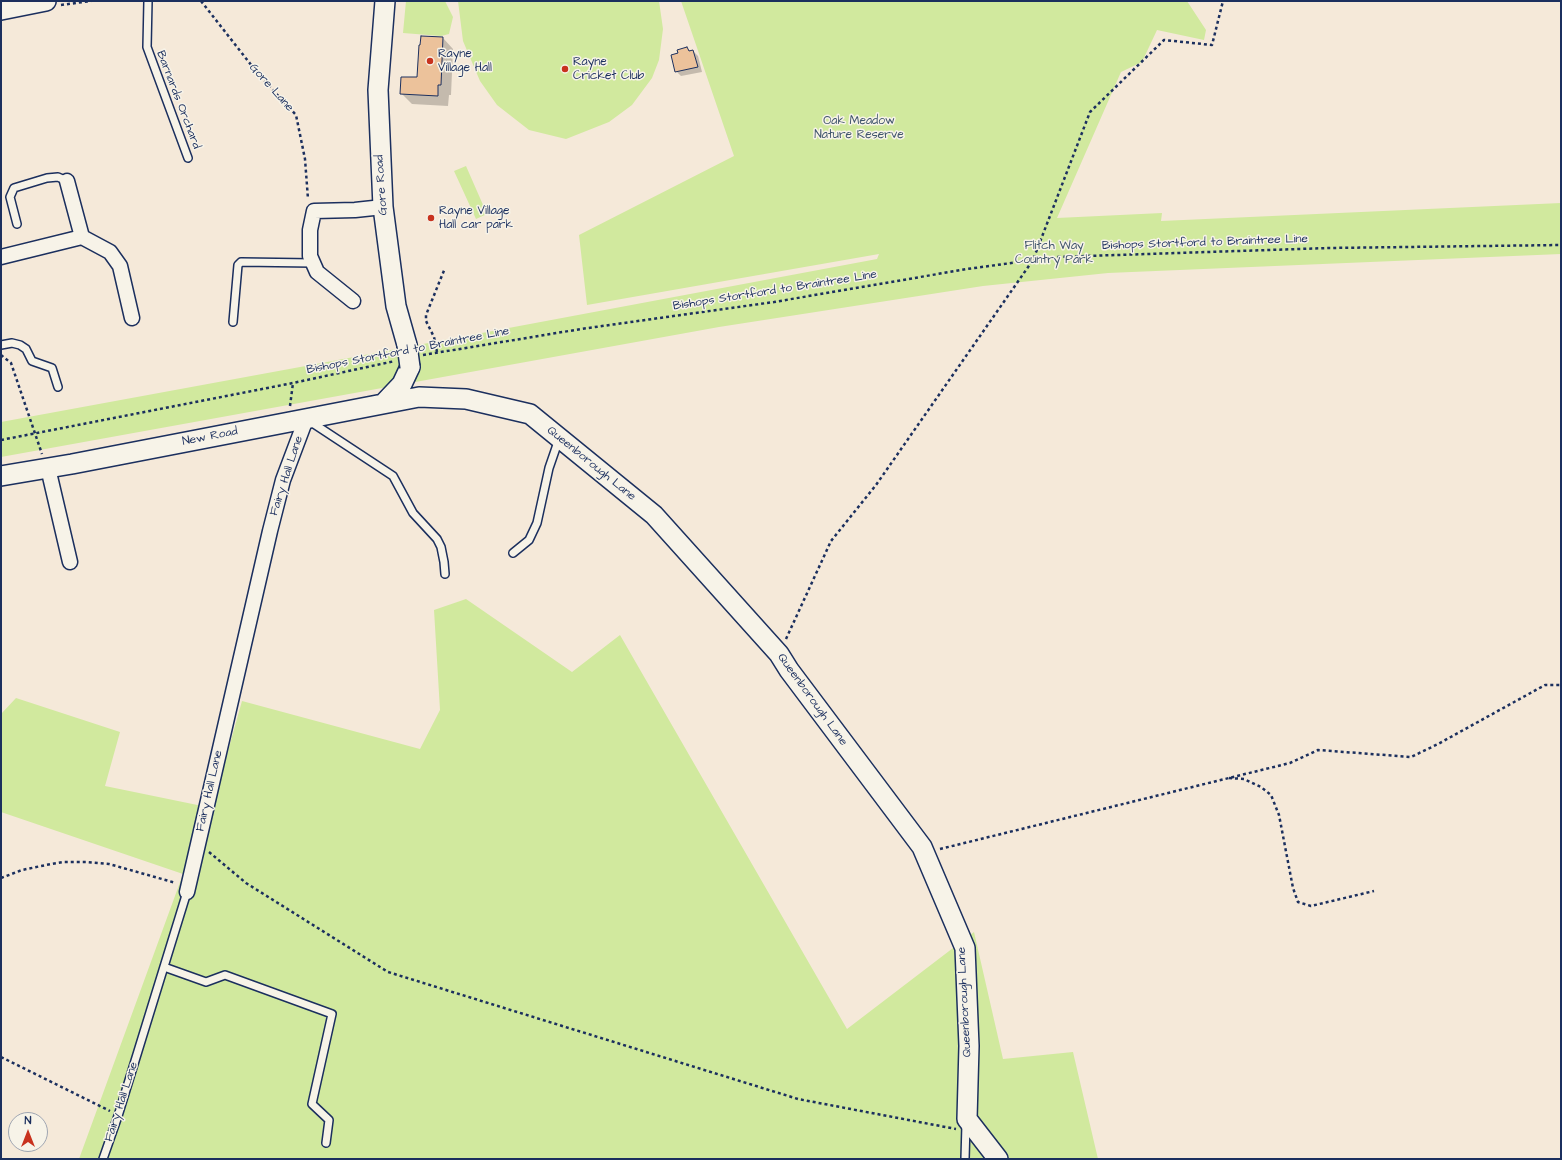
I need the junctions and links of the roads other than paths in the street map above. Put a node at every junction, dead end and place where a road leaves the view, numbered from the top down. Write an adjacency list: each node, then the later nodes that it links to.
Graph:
1 (46, 1): 4 (street)
2 (148, 1): 5 (lane, Barnards Orchard)
3 (385, 1): 7 (street, Gore Road)
4 (1, 10)
5 (188, 158)
6 (67, 181): 8 (lane); 9 (street)
7 (383, 207): 11 (street); 16 (street, Gore Road)
8 (17, 224)
9 (82, 237): 10 (street); 13 (street)
10 (1, 257)
11 (313, 263): 12 (street); 14 (lane)
12 (353, 301)
13 (132, 318)
14 (233, 322)
15 (1, 344): 17 (lane)
16 (410, 357): 18 (street, Gore Road); 19 (street)
17 (58, 387)
18 (428, 397): 19 (street, New Road); 21 (street, Queenborough Lane)
19 (384, 403): 20 (street, New Road)
20 (297, 421): 22 (street, New Road); 26 (lane); 27 (street, Fairy Hall Lane)
21 (559, 437): 24 (lane); 29 (street, Queenborough Lane)
22 (48, 468): 23 (street, New Road); 25 (street)
23 (1, 476)
24 (513, 553)
25 (70, 562)
26 (445, 574)
27 (188, 889): 28 (lane, Fairy Hall Lane)
28 (164, 967): 30 (lane); 31 (lane, Fairy Hall Lane)
29 (966, 1125): 32 (lane); 33 (street)
30 (326, 1144)
31 (103, 1159)
32 (964, 1159)
33 (998, 1159)

